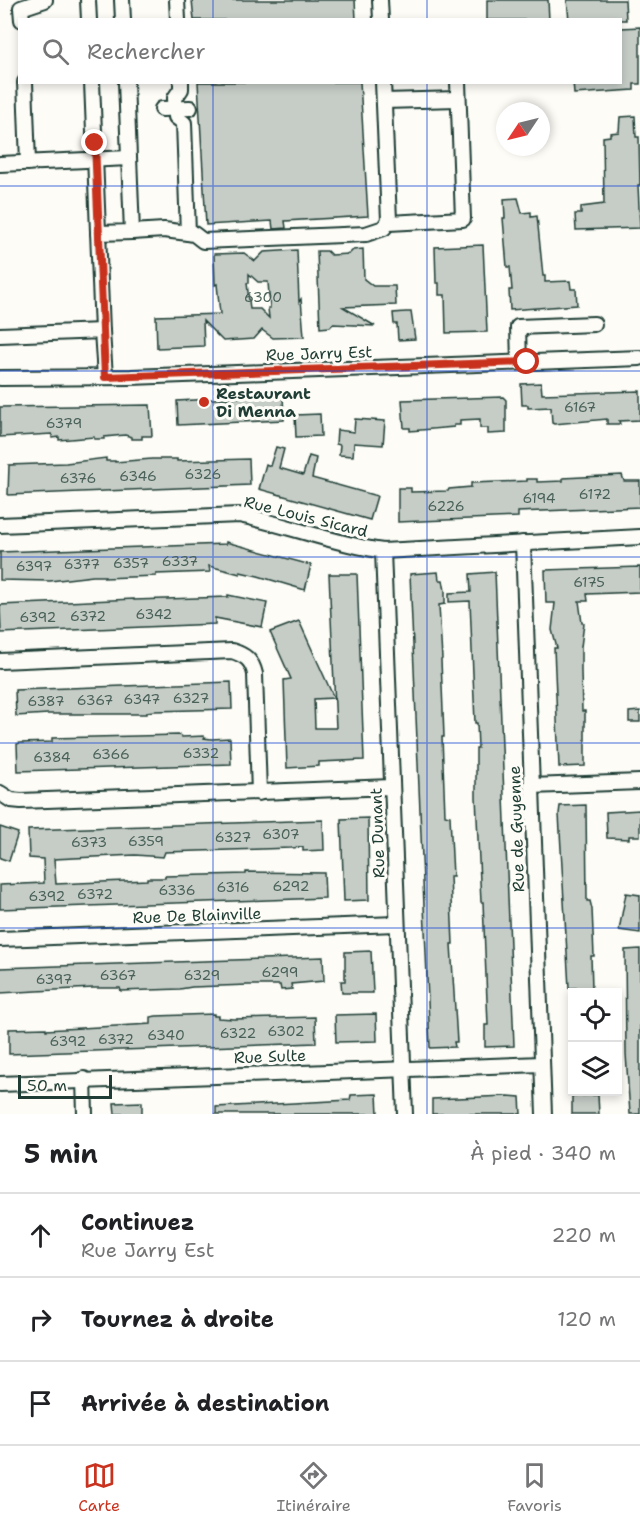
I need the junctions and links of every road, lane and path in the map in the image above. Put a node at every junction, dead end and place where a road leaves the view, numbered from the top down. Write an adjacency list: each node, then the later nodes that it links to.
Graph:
1 (45, 0): 6 (street)
2 (88, 0): 7 (street)
3 (122, 0): 8 (street)
4 (177, 0): 9 (street)
5 (380, 0): 10 (street)
6 (22, 18)
7 (89, 18)
8 (123, 18)
9 (178, 18)
10 (381, 18)
11 (25, 84): 23 (street)
12 (92, 84): 22 (street)
13 (126, 84): 21 (street)
14 (181, 84): 20 (street)
15 (383, 84): 18 (street)
16 (458, 84): 17 (street)
17 (458, 99): 18 (street); 25 (street)
18 (384, 101): 25 (street)
19 (190, 108): 20 (street)
20 (169, 109): 28 (street)
21 (129, 158): 22 (street); 27 (street)
22 (96, 160): 23 (street); 26 (street)
23 (28, 163): 24 (street)
24 (0, 165)
25 (389, 222): 28 (street)
26 (98, 232): 27 (street); 30 (street)
27 (132, 232): 28 (street)
28 (188, 233)
29 (594, 324): 33 (street)
30 (102, 331): 31 (street); 34 (street)
31 (0, 335)
32 (640, 358): 33 (street, Rue Jarry Est)
33 (519, 362): 34 (street, Rue Jarry Est)
34 (105, 377): 35 (street, Rue Jarry Est)
35 (0, 378)
36 (0, 525): 39 (street, Rue Louis Sicard)
37 (640, 537): 38 (street, Rue Louis Sicard)
38 (523, 543): 39 (street, Rue Louis Sicard); 42 (street, Rue de Guyenne)
39 (383, 551): 43 (street, Rue Dunant)
40 (0, 661): 45 (street)
41 (640, 782): 42 (street)
42 (531, 786): 48 (street, Rue de Guyenne)
43 (392, 787): 45 (street); 46 (street, Rue Dunant)
44 (0, 793): 45 (street)
45 (259, 793)
46 (396, 924): 47 (street, Rue De Blainville); 49 (street, Rue Dunant)
47 (0, 939)
48 (542, 1064): 49 (street, Rue Sulte); 54 (street, Rue de Guyenne)
49 (403, 1068): 50 (street, Rue Sulte); 53 (street, Rue Dunant)
50 (84, 1080): 51 (street, Rue Sulte); 52 (street)
51 (0, 1083)
52 (86, 1114)
53 (405, 1114)
54 (544, 1114)

